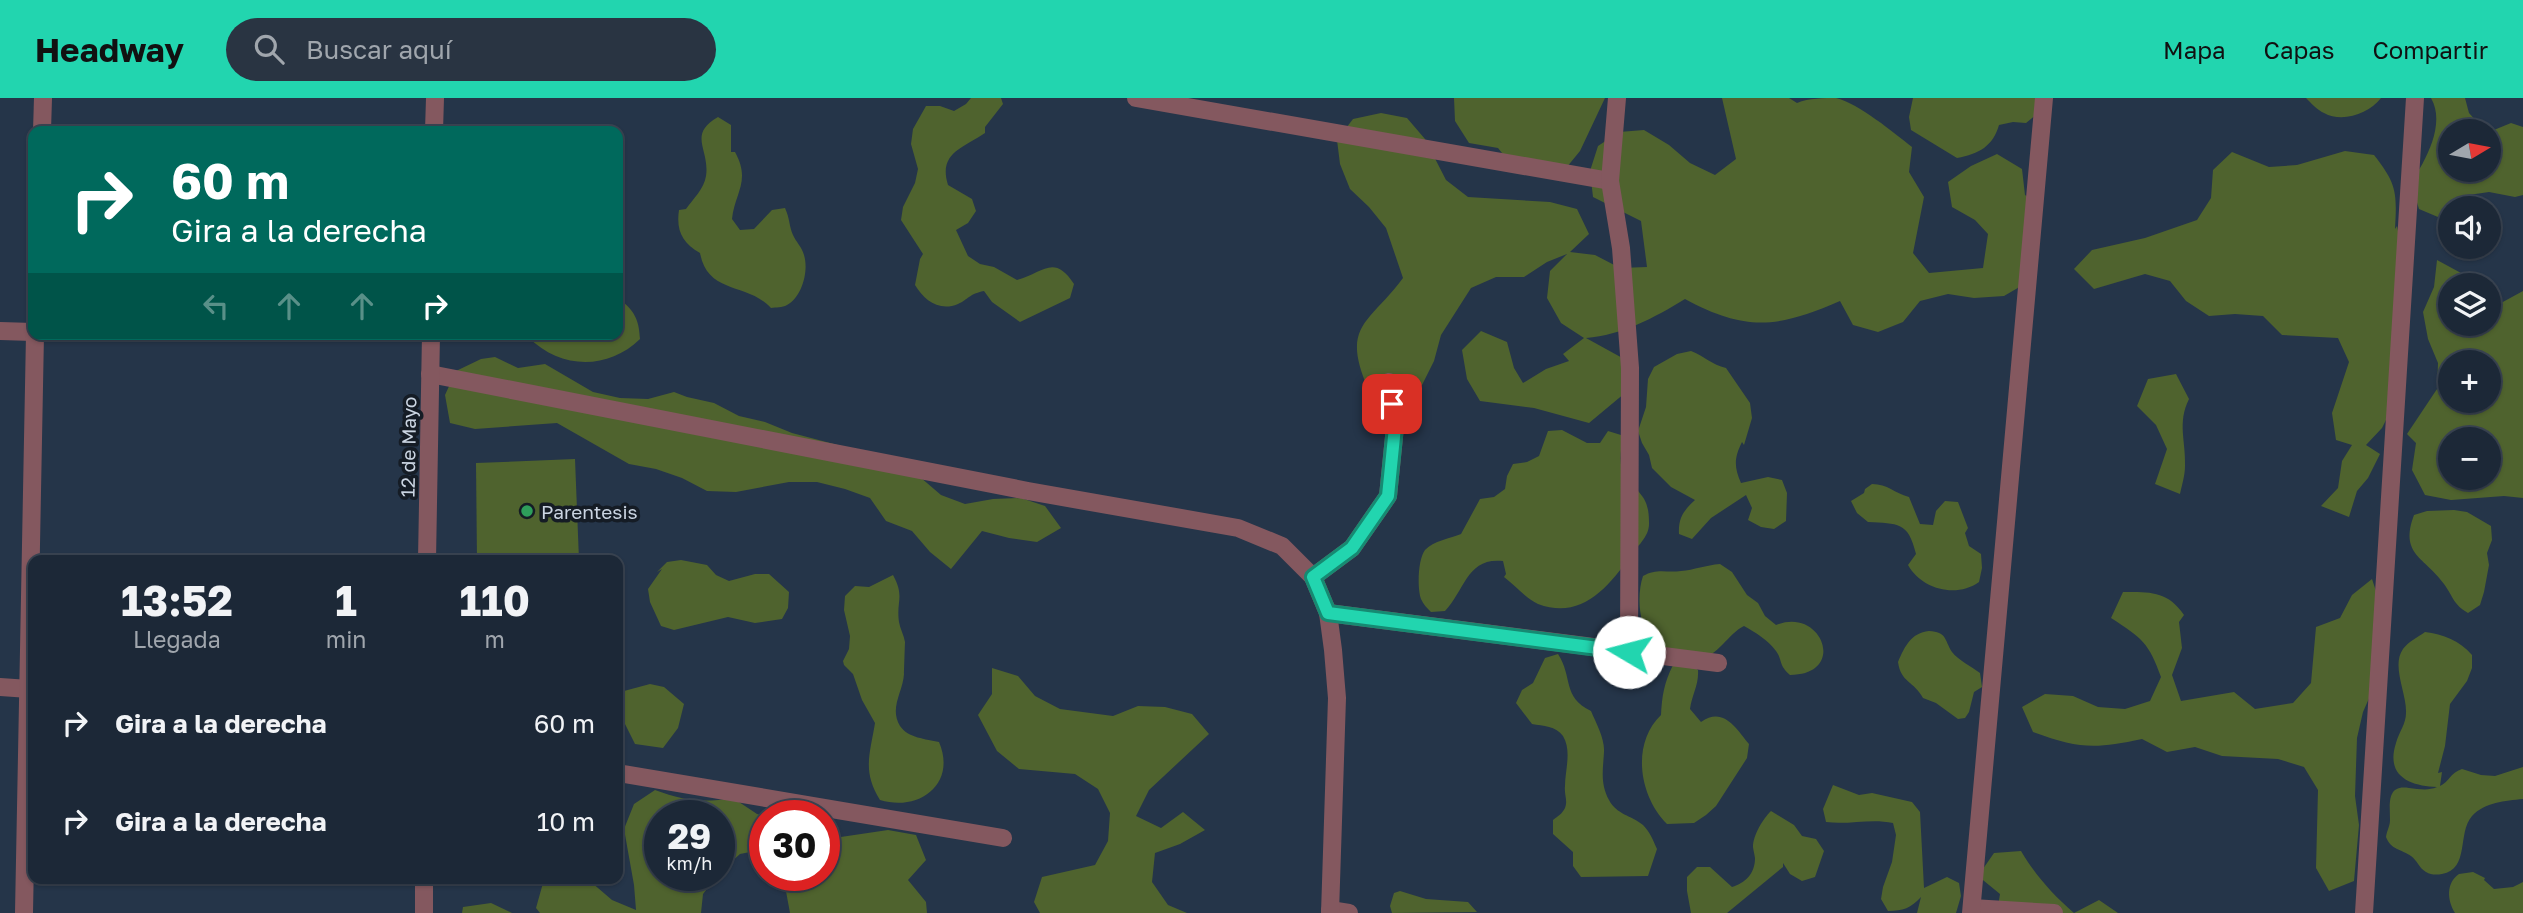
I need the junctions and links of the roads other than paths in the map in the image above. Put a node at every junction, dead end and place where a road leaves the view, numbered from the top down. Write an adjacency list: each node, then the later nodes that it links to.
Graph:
1 (43, 98): 7 (street)
2 (435, 98): 8 (street)
3 (1136, 98): 9 (street)
4 (1617, 98): 9 (street)
5 (2044, 98): 28 (street)
6 (2415, 98): 34 (street)
7 (41, 126)
8 (434, 126)
9 (1610, 181): 20 (street)
10 (0, 331): 11 (street)
11 (28, 333)
12 (34, 340): 16 (street)
13 (430, 340): 14 (street, 12 de Mayo)
14 (430, 374): 17 (street, 12 de Mayo); 18 (street)
15 (1389, 382): 18 (street)
16 (31, 555)
17 (427, 555)
18 (1313, 577): 19 (street)
19 (1328, 613): 20 (street); 29 (street)
20 (1629, 652): 21 (street)
21 (1718, 663)
22 (0, 687): 23 (street)
23 (28, 689)
24 (28, 734): 30 (street)
25 (623, 774): 26 (street)
26 (1003, 838)
27 (424, 884): 31 (street)
28 (1971, 911): 33 (street)
29 (1330, 912): 32 (street)
30 (24, 913)
31 (425, 913)
32 (1349, 913)
33 (2054, 913)
34 (2364, 913)

